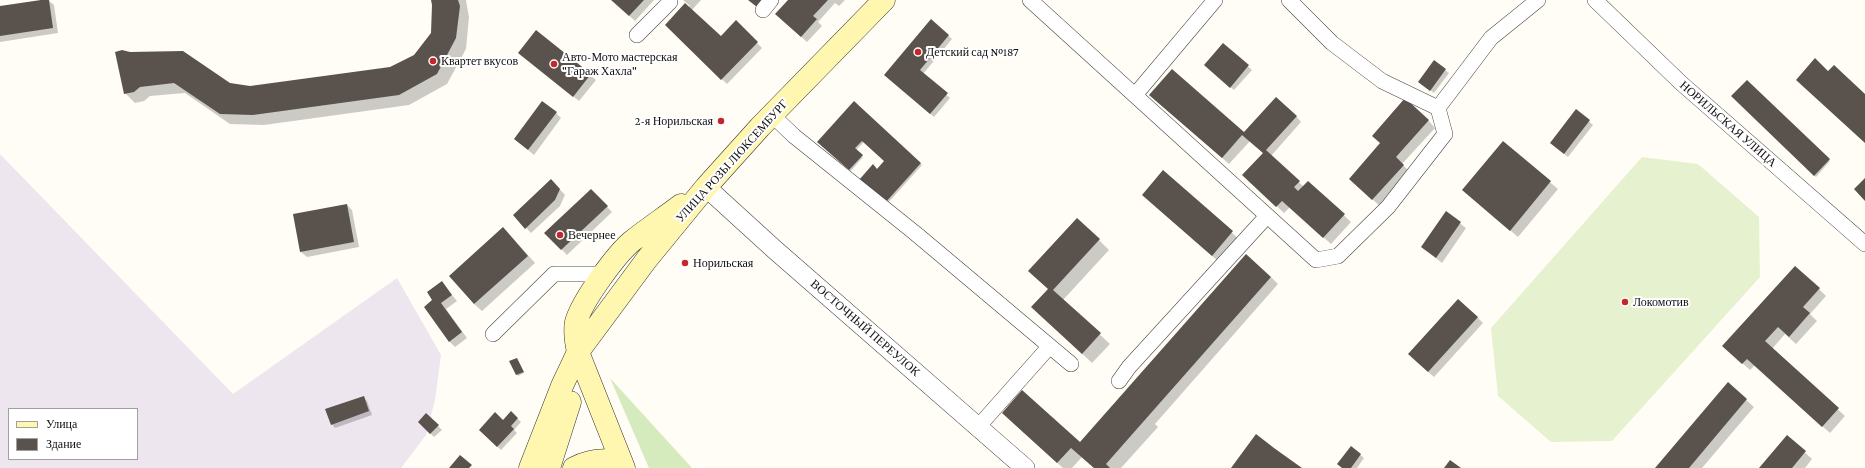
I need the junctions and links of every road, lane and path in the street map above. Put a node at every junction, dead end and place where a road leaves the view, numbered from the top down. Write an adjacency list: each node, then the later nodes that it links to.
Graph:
1 (1030, 0): 9 (street)
2 (1215, 0): 9 (street)
3 (1289, 0): 10 (street)
4 (1538, 0): 10 (street)
5 (1595, 0): 14 (street, НОРИЛЬСКАЯ УЛИЦА)
6 (880, 1): 11 (main road, УЛИЦА РОЗЫ ЛЮКСЕМБУРГ)
7 (670, 2): 8 (street)
8 (637, 35)
9 (1135, 95): 13 (street)
10 (1438, 108): 13 (street)
11 (772, 115): 12 (main road, УЛИЦА РОЗЫ ЛЮКСЕМБУРГ); 17 (street)
12 (706, 187): 15 (main road); 18 (main road, УЛИЦА РОЗЫ ЛЮКСЕМБУРГ); 21 (street, ВОСТОЧНЫЙ ПЕРЕУЛОК)
13 (1267, 216): 20 (street)
14 (1865, 244)
15 (604, 274): 16 (street); 18 (main road)
16 (492, 334)
17 (1048, 347): 19 (street); 21 (street)
18 (578, 352): 22 (main road); 23 (main road, УЛИЦА РОЗЫ ЛЮКСЕМБУРГ); 24 (main road)
19 (1071, 364)
20 (1119, 381)
21 (978, 426): 26 (street, ВОСТОЧНЫЙ ПЕРЕУЛОК)
22 (622, 465): 25 (main road)
23 (530, 468)
24 (549, 468)
25 (574, 468)
26 (1025, 468)

